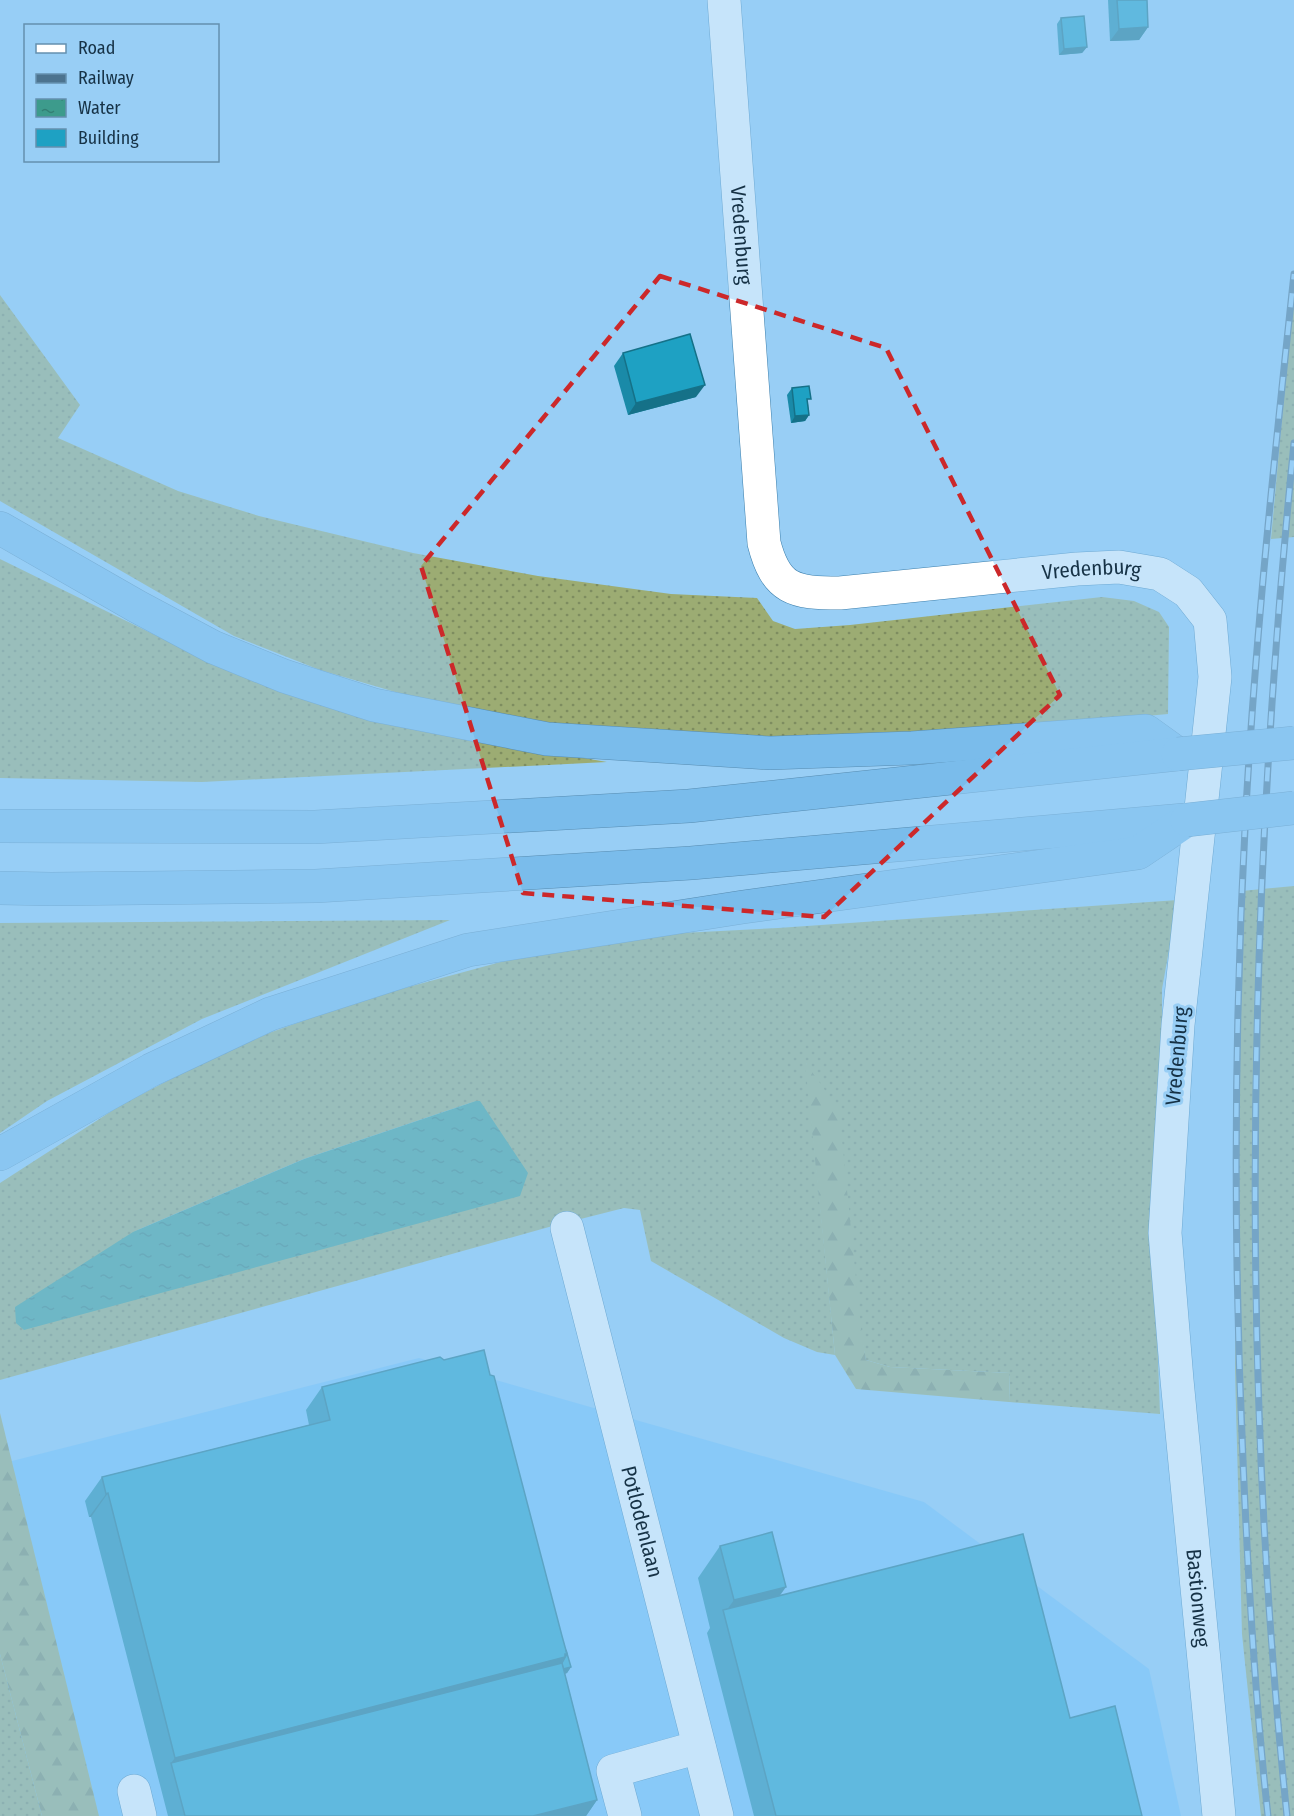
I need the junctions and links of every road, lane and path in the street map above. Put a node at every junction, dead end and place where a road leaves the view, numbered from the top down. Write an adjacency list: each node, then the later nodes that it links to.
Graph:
1 (724, 0): 11 (street, Vredenburg)
2 (0, 528): 4 (highway)
3 (1294, 743): 4 (highway, bridge)
4 (1145, 745): 6 (highway)
5 (1294, 808): 7 (highway, bridge)
6 (0, 826)
7 (1139, 839): 8 (highway); 9 (highway)
8 (0, 888)
9 (0, 1154)
10 (567, 1228): 12 (street, Potlodenlaan)
11 (1177, 1380): 15 (street, Bastionweg)
12 (699, 1747): 13 (street); 14 (street, Potlodenlaan)
13 (625, 1816)
14 (717, 1816)
15 (1219, 1816)

